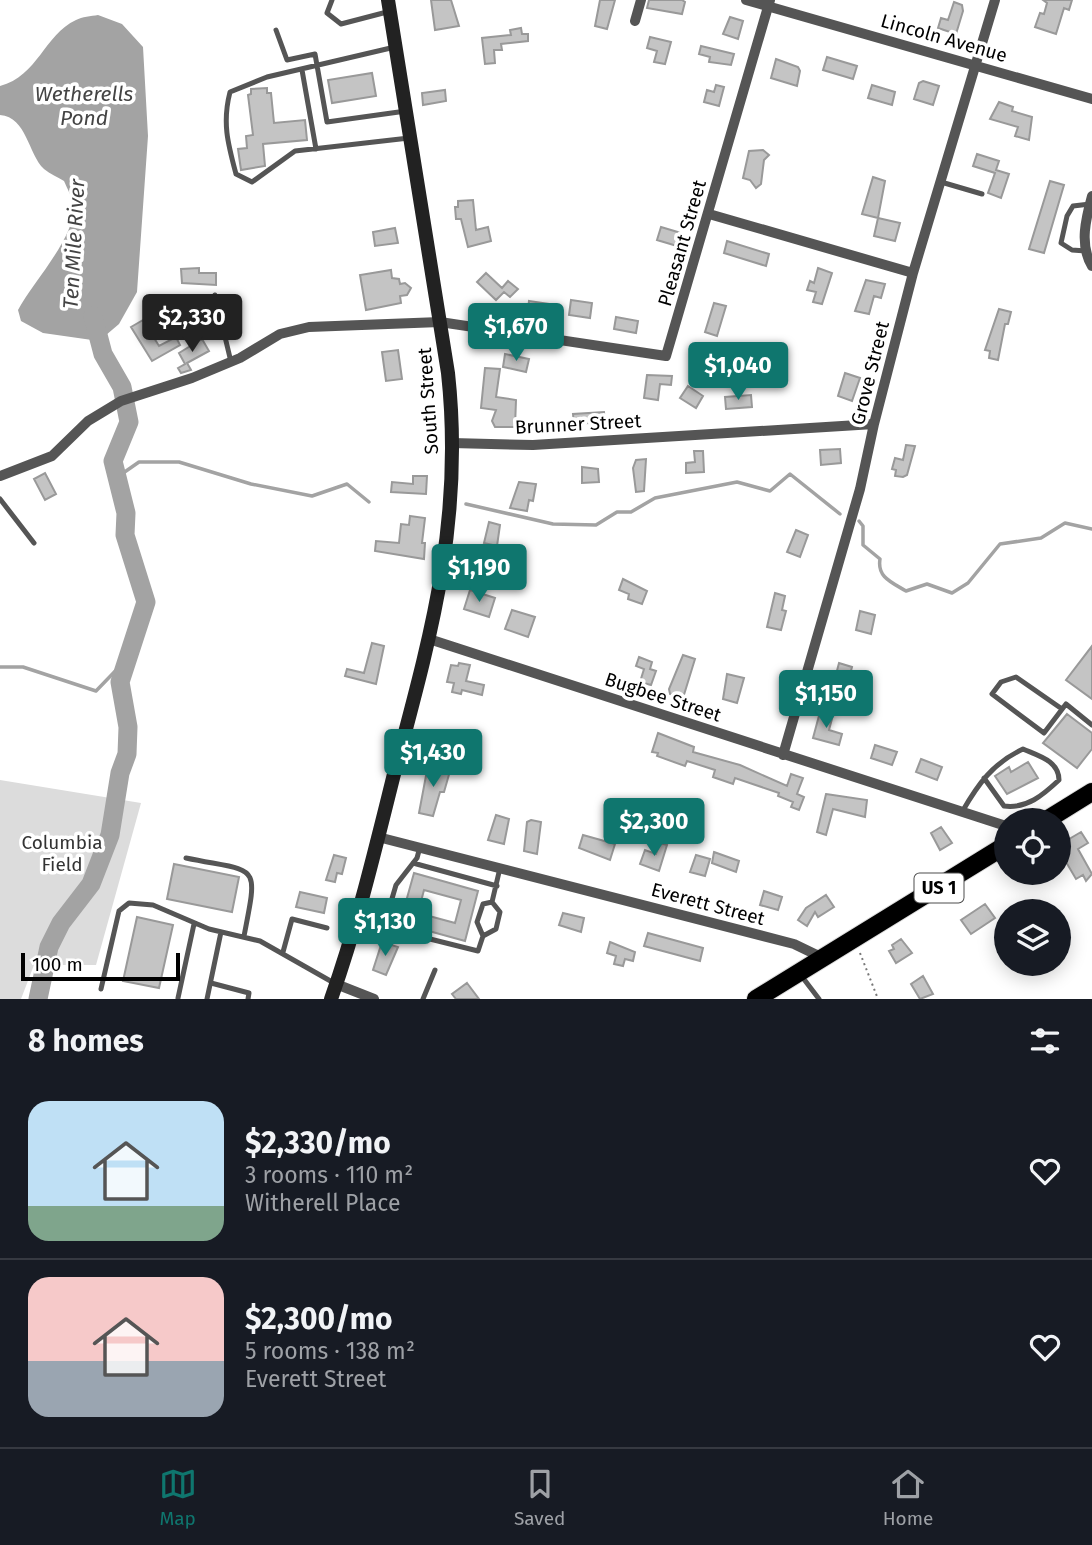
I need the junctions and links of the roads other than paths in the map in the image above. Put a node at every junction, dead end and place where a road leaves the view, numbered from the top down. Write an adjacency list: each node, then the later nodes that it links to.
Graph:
1 (332, 0): 6 (lane)
2 (640, 0): 7 (street)
3 (746, 0): 5 (street, Lincoln Avenue)
4 (995, 0): 10 (street, Grove Street)
5 (769, 3): 10 (street, Lincoln Avenue); 20 (street, Pleasant Street)
6 (388, 6): 9 (main road, South Street)
7 (635, 21)
8 (276, 30): 11 (lane)
9 (395, 47): 11 (lane); 14 (main road, South Street)
10 (976, 65): 13 (street, Lincoln Avenue); 17 (street, Grove Street)
11 (317, 66): 12 (lane); 14 (lane)
12 (302, 70): 16 (lane); 16 (lane)
13 (1092, 99)
14 (406, 111): 15 (main road, South Street)
15 (410, 137): 16 (lane); 25 (main road, South Street)
16 (317, 149)
17 (941, 181): 18 (lane); 23 (street, Grove Street)
18 (982, 194)
19 (1091, 200): 21 (street); 21 (lane)
20 (709, 214): 23 (street); 25 (street, Pleasant Street)
21 (1086, 251): 22 (street)
22 (1092, 266)
23 (914, 273): 27 (street, Grove Street)
24 (215, 295): 26 (lane)
25 (440, 321): 26 (street); 28 (main road, South Street)
26 (231, 362): 29 (street)
27 (874, 424): 28 (street, Brunner Street); 35 (street, Grove Street)
28 (452, 443): 32 (main road, South Street)
29 (0, 476)
30 (0, 499): 31 (lane)
31 (34, 543)
32 (429, 639): 35 (street, Bugbee Street); 41 (main road, South Street)
33 (1062, 709): 33 (lane); 34 (lane)
34 (1092, 725)
35 (783, 755): 39 (street, Bugbee Street)
36 (984, 778): 36 (lane); 39 (lane)
37 (1092, 792): 38 (main road)
38 (1066, 808)
39 (962, 812): 40 (street, Bugbee Street)
40 (994, 822)
41 (378, 836): 42 (street, Everett Street); 61 (main road, South Street)
42 (419, 847): 45 (lane); 46 (street, Everett Street)
43 (994, 853): 57 (main road, US 1)
44 (186, 858): 53 (lane)
45 (413, 863): 47 (lane); 49 (lane)
46 (499, 868): 47 (lane); 57 (street, Everett Street)
47 (497, 886): 48 (lane)
48 (492, 902): 54 (lane); 54 (lane)
49 (386, 919)
50 (194, 924): 52 (lane); 62 (lane); 63 (lane)
51 (327, 928): 56 (lane)
52 (221, 932): 53 (lane); 60 (lane)
53 (244, 936): 56 (lane)
54 (483, 936): 55 (lane)
55 (426, 938)
56 (283, 952): 61 (lane)
57 (823, 958): 59 (main road, US 1)
58 (435, 970): 68 (lane)
59 (799, 972): 69 (main road, US 1); 70 (lane)
60 (211, 983): 64 (lane); 65 (lane)
61 (336, 984): 66 (main road, South Street); 67 (street)
62 (101, 989)
63 (178, 998)
64 (207, 999)
65 (248, 999)
66 (331, 999)
67 (374, 999)
68 (423, 999)
69 (756, 999)
70 (820, 999)

